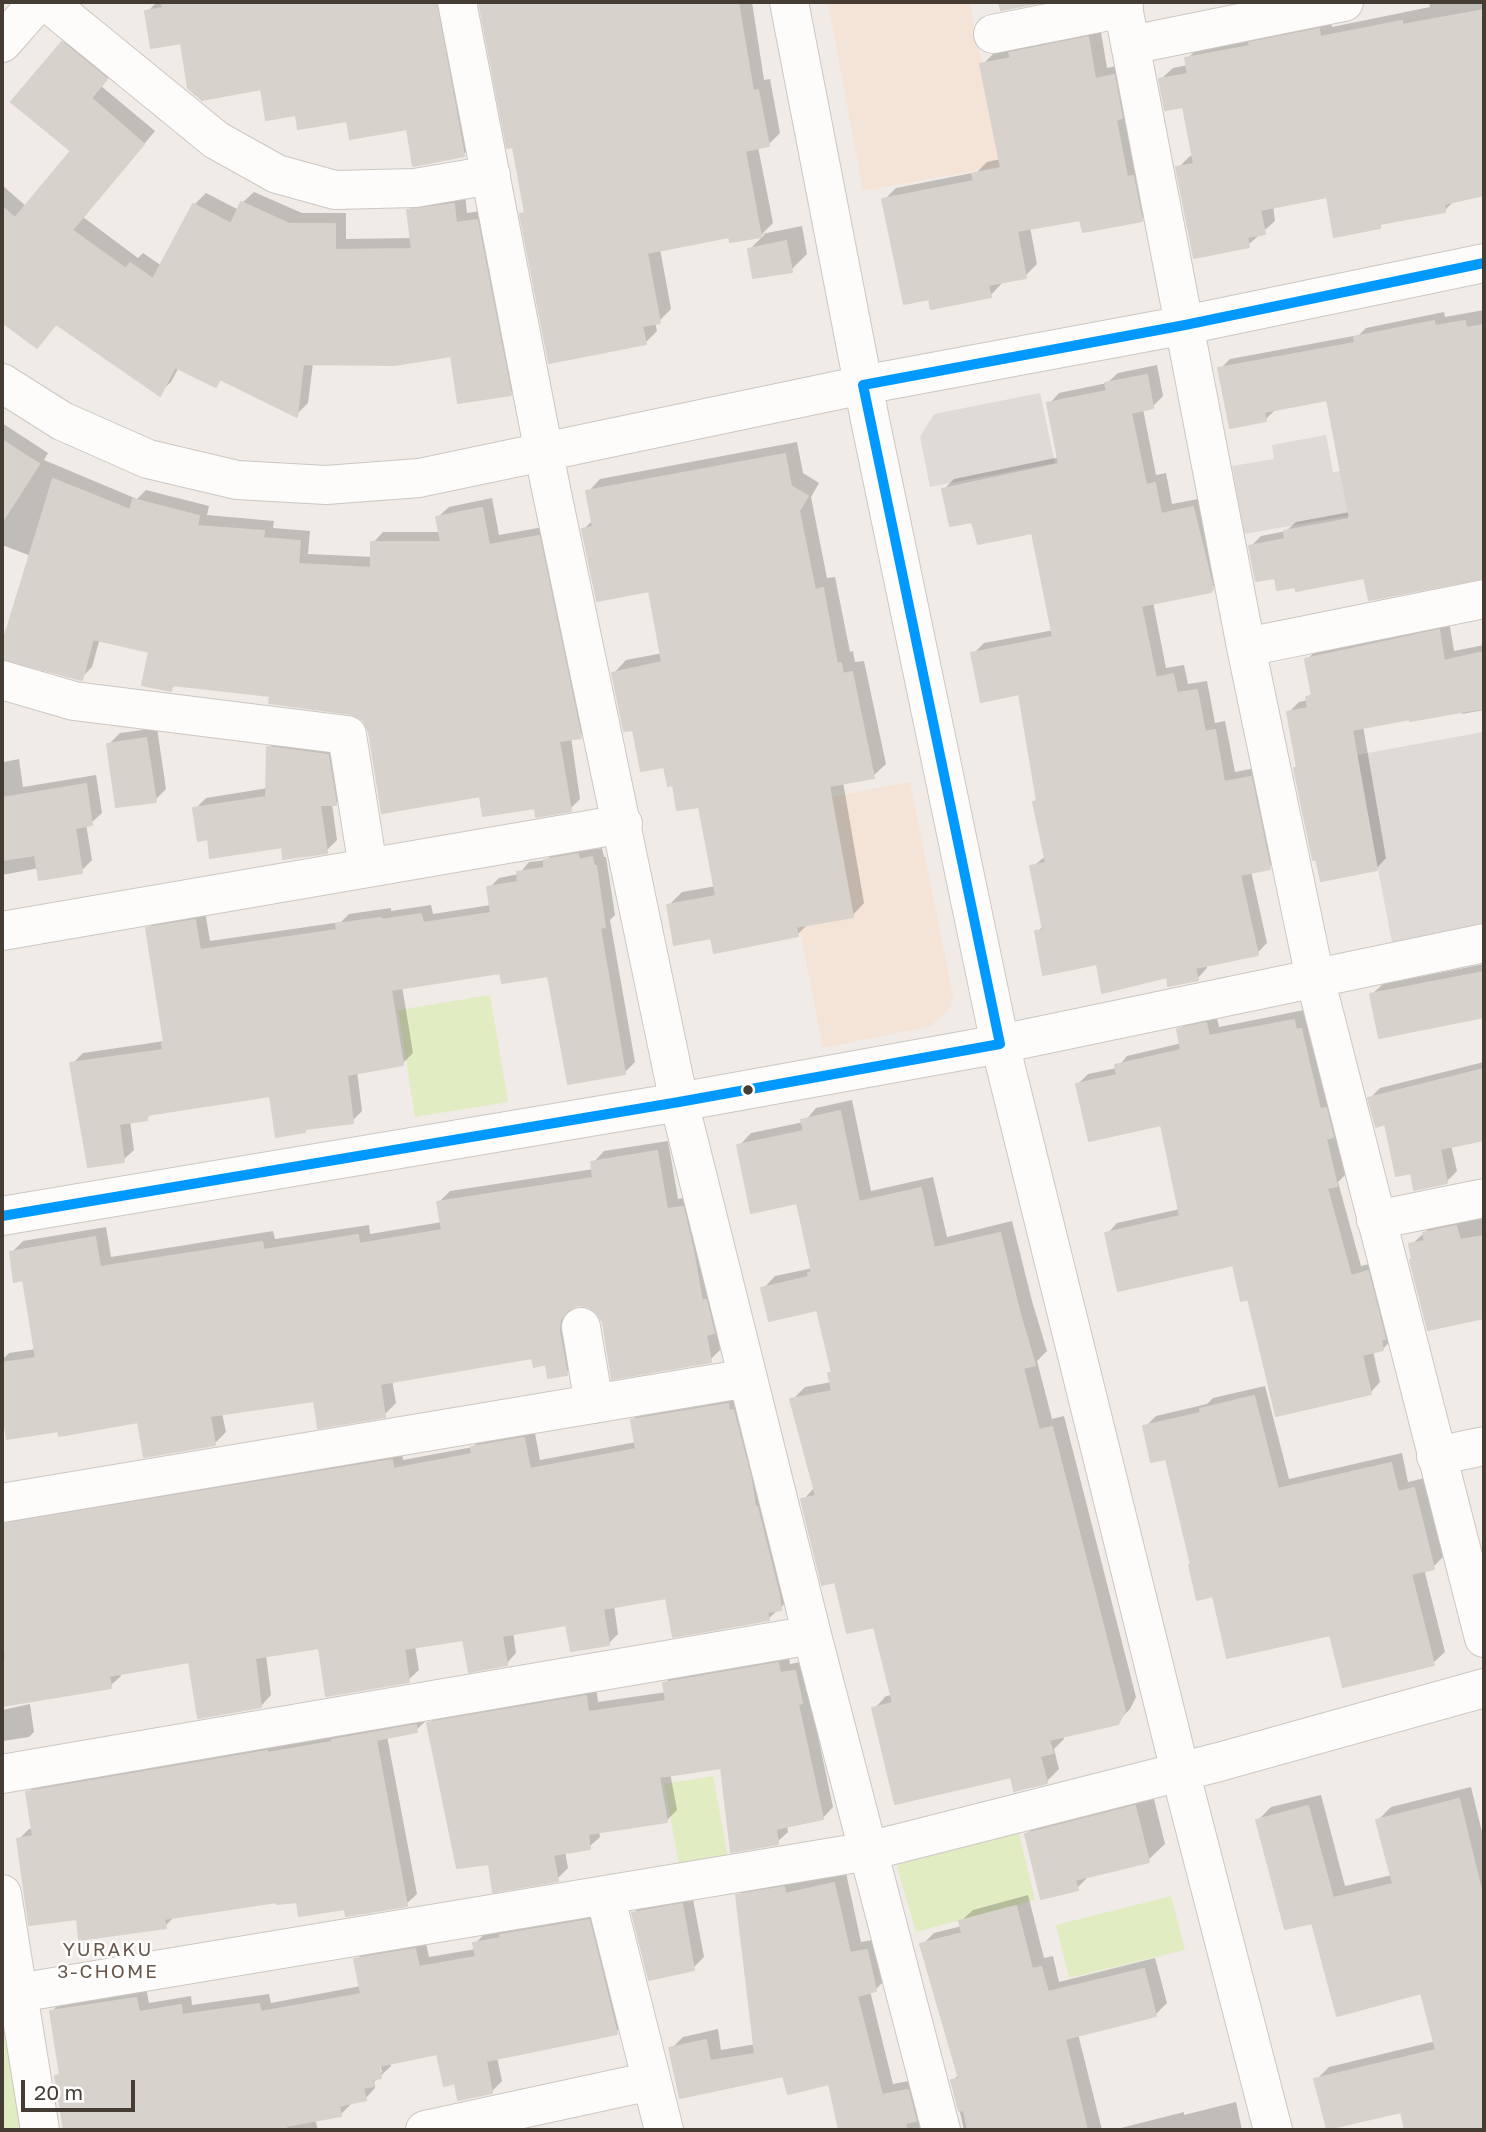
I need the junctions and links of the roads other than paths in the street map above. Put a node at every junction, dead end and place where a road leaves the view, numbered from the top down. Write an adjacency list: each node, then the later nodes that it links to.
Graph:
1 (37, 2): 8 (street)
2 (47, 2): 9 (street)
3 (457, 2): 9 (street)
4 (789, 2): 13 (street)
5 (1344, 2): 6 (street)
6 (1126, 18): 7 (street); 11 (street)
7 (993, 34)
8 (2, 43)
9 (491, 175): 14 (street)
10 (1484, 262): 11 (street)
11 (1185, 324): 13 (street); 16 (street)
12 (2, 383): 14 (street)
13 (863, 385): 14 (street); 23 (street)
14 (544, 452): 18 (street)
15 (1484, 599): 16 (street)
16 (1246, 647): 22 (street)
17 (2, 680): 19 (street)
18 (623, 824): 19 (street); 24 (street)
19 (368, 868): 20 (street)
20 (2, 931)
21 (1484, 943): 22 (street)
22 (1315, 978): 23 (street); 27 (street)
23 (1000, 1044): 24 (street); 37 (street)
24 (679, 1102): 26 (street); 29 (street)
25 (1484, 1198): 27 (street)
26 (2, 1216)
27 (1376, 1220): 32 (street)
28 (581, 1328): 30 (street)
29 (748, 1378): 30 (street); 34 (street)
30 (594, 1404): 33 (street)
31 (1484, 1446): 32 (street)
32 (1436, 1456): 35 (street)
33 (2, 1503)
34 (812, 1635): 38 (street); 39 (street)
35 (1484, 1638)
36 (1484, 1688): 37 (street)
37 (1180, 1771): 39 (street); 48 (street)
38 (2, 1774)
39 (869, 1851): 41 (street); 47 (street)
40 (2, 1894): 42 (street)
41 (605, 1895): 42 (street); 43 (street)
42 (19, 1993): 44 (street)
43 (651, 2081): 45 (street); 46 (street)
44 (40, 2130)
45 (425, 2130)
46 (664, 2130)
47 (941, 2130)
48 (1273, 2130)

